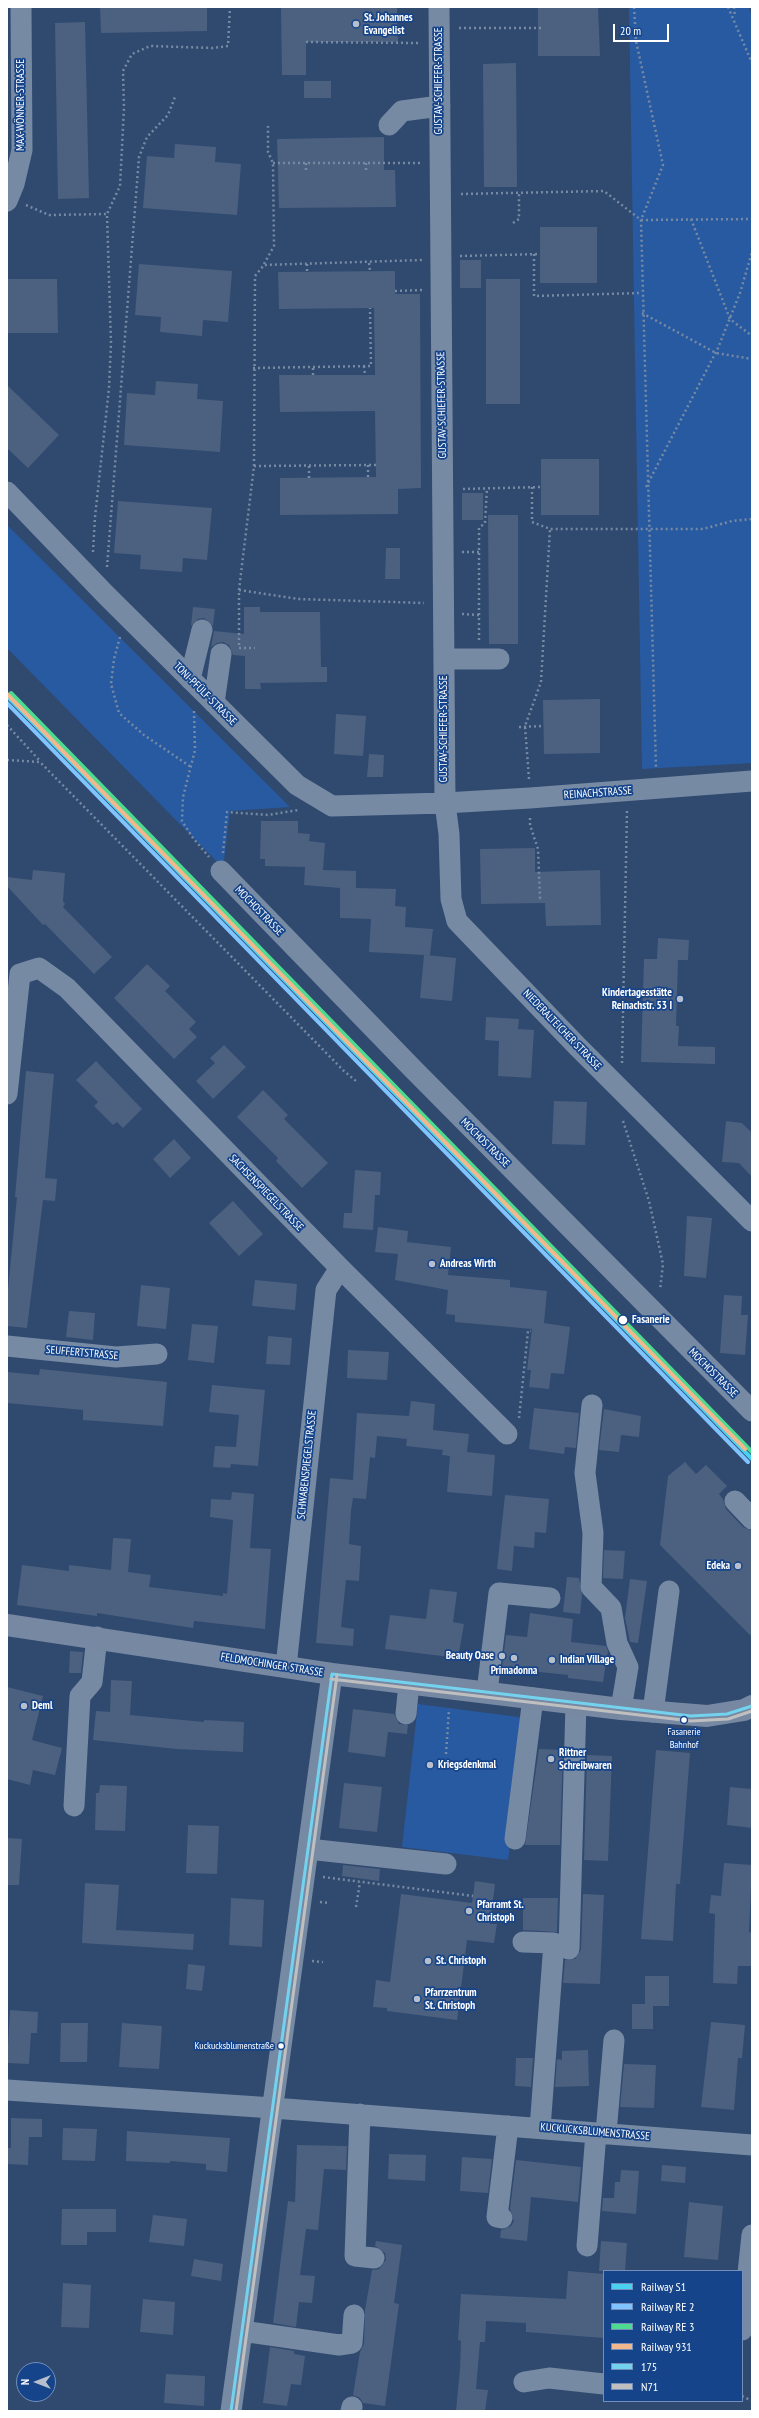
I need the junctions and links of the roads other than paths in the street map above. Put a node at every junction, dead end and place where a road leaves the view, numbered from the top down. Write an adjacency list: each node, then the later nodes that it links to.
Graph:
1 (21, 7): 5 (street, MAX-WÖNNER-STRASSE)
2 (439, 7): 3 (street, GUSTAV-SCHIEFER-STRASSE)
3 (440, 106): 4 (street); 9 (street, GUSTAV-SCHIEFER-STRASSE)
4 (389, 125)
5 (8, 199)
6 (7, 492): 11 (street, TONI-PFÜLF-STRASSE)
7 (202, 630): 11 (street)
8 (233, 652): 12 (street)
9 (444, 659): 10 (street); 14 (street, GUSTAV-SCHIEFER-STRASSE)
10 (489, 659)
11 (193, 682): 12 (street, TONI-PFÜLF-STRASSE)
12 (214, 703): 14 (street, TONI-PFÜLF-STRASSE)
13 (752, 781): 14 (street, REINACHSTRASSE)
14 (445, 803): 17 (street, NIEDERALTEICHER STRASSE)
15 (221, 871): 22 (street, MOCHOSTRASSE)
16 (7, 1094): 18 (street, SACHSENSPIEGELSTRASSE)
17 (752, 1221)
18 (340, 1268): 23 (street, SACHSENSPIEGELSTRASSE); 30 (street, SCHWABENSPIEGELSTRASSE)
19 (7, 1346): 20 (street, SEUFFERTSTRASSE)
20 (157, 1354)
21 (592, 1405): 37 (street)
22 (752, 1411)
23 (507, 1434)
24 (735, 1501): 25 (street)
25 (752, 1519)
26 (669, 1591): 38 (street)
27 (550, 1598): 33 (street)
28 (7, 1626): 29 (main road, FELDMOCHINGER STRASSE)
29 (97, 1637): 30 (main road, FELDMOCHINGER STRASSE); 40 (street)
30 (286, 1667): 31 (main road, FELDMOCHINGER STRASSE)
31 (332, 1674): 32 (main road, FELDMOCHINGER STRASSE); 42 (street)
32 (409, 1683): 33 (main road, FELDMOCHINGER STRASSE); 39 (street)
33 (487, 1692): 34 (main road, FELDMOCHINGER STRASSE)
34 (533, 1698): 35 (main road, FELDMOCHINGER STRASSE); 41 (street)
35 (576, 1704): 37 (main road, FELDMOCHINGER STRASSE); 45 (street)
36 (752, 1706): 38 (main road, FELDMOCHINGER STRASSE)
37 (621, 1710): 38 (main road, FELDMOCHINGER STRASSE)
38 (654, 1712)
39 (406, 1714)
40 (74, 1806)
41 (514, 1840)
42 (308, 1849): 43 (street); 48 (street)
43 (446, 1864)
44 (523, 1942): 51 (street)
45 (569, 1948)
46 (614, 2040): 52 (street)
47 (7, 2090): 48 (street, KUCKUCKSBLUMENSTRASSE)
48 (273, 2108): 49 (street, KUCKUCKSBLUMENSTRASSE); 60 (street)
49 (360, 2114): 50 (street, KUCKUCKSBLUMENSTRASSE); 57 (street)
50 (508, 2126): 51 (street, KUCKUCKSBLUMENSTRASSE); 54 (street)
51 (540, 2128): 52 (street, KUCKUCKSBLUMENSTRASSE)
52 (601, 2133): 53 (street, KUCKUCKSBLUMENSTRASSE); 56 (street)
53 (752, 2145)
54 (502, 2218)
55 (752, 2235): 59 (street)
56 (587, 2246)
57 (374, 2258)
58 (354, 2315): 60 (street)
59 (743, 2320)
60 (242, 2331): 63 (street)
61 (524, 2382): 62 (street)
62 (603, 2384)
63 (231, 2411)

